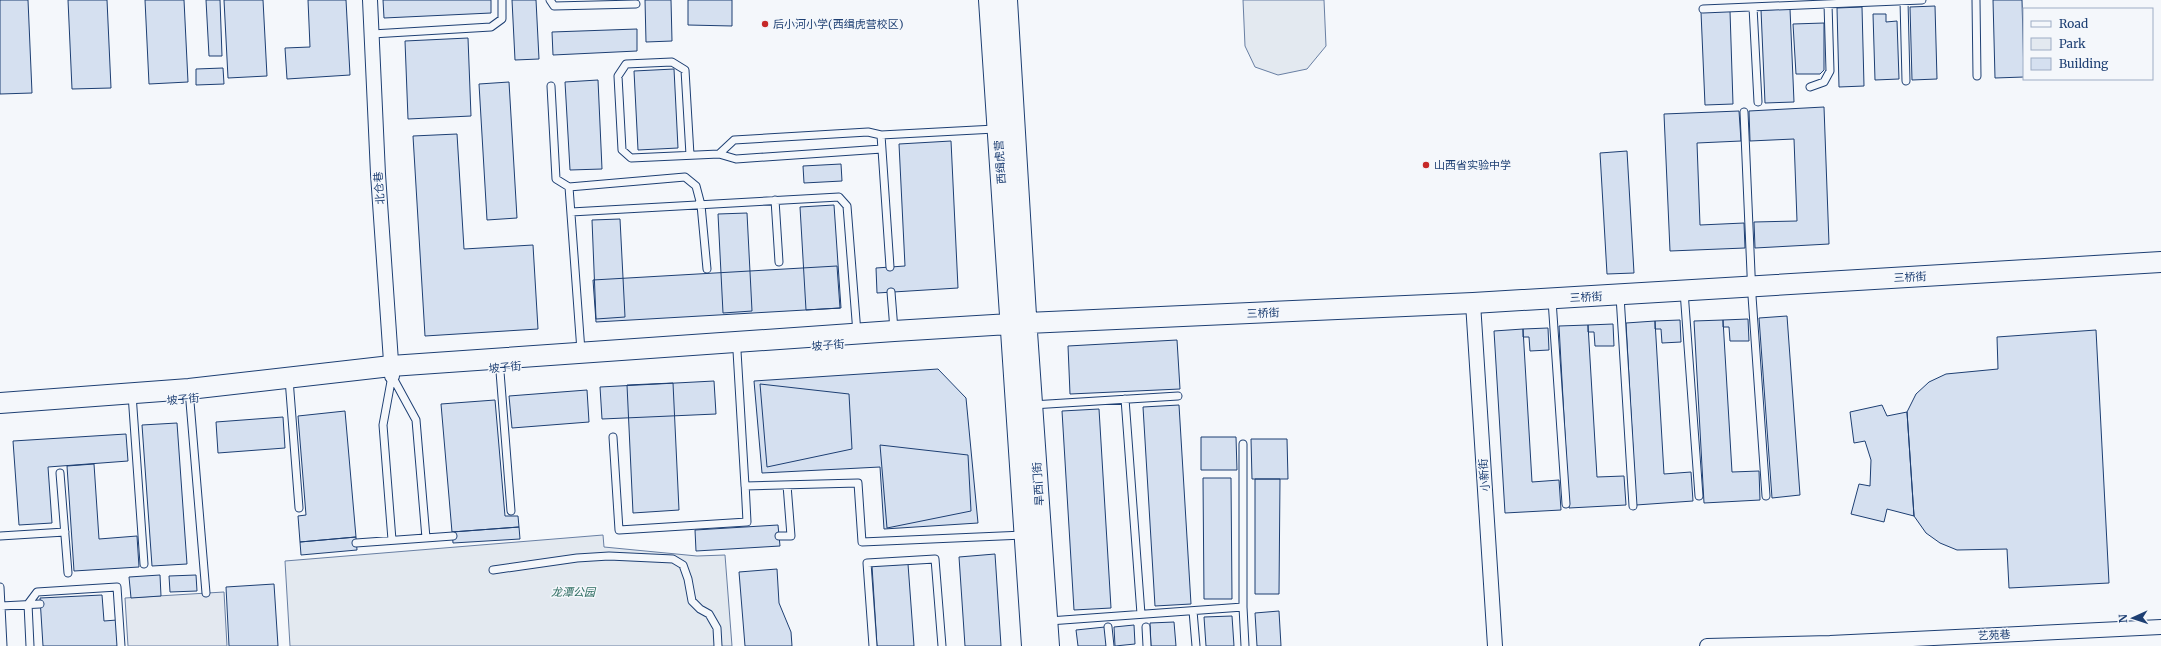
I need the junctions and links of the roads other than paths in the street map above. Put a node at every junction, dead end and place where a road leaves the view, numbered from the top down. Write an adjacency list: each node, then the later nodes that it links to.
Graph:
1 (370, 0): 13 (street, 北仓巷)
2 (502, 0): 13 (lane)
3 (550, 0): 9 (lane)
4 (989, 0): 20 (street, 西缉虎营)
5 (1007, 0): 40 (street, 西缉虎营)
6 (1922, 0): 8 (lane)
7 (1976, 0): 14 (lane)
8 (1904, 1): 10 (lane); 15 (lane)
9 (636, 4)
10 (1828, 4): 11 (lane); 17 (lane)
11 (1753, 7): 12 (lane); 18 (lane)
12 (1703, 9)
13 (372, 34): 46 (street, 北仓巷)
14 (1977, 76)
15 (1906, 81)
16 (551, 86): 25 (lane)
17 (1810, 87)
18 (1758, 102)
19 (1744, 112): 34 (lane)
20 (998, 129): 21 (lane); 40 (street, 西缉虎营)
21 (881, 135): 22 (lane); 23 (lane)
22 (882, 149): 23 (lane); 31 (lane)
23 (719, 154): 24 (lane)
24 (690, 155): 24 (lane)
25 (569, 187): 27 (lane); 28 (lane)
26 (775, 200): 27 (lane); 29 (lane); 42 (lane)
27 (701, 205): 28 (lane); 32 (lane)
28 (571, 212): 44 (lane)
29 (779, 262)
30 (2161, 262): 34 (street, 三桥街)
31 (890, 267)
32 (707, 269)
33 (2161, 273): 34 (street, 三桥街)
34 (1752, 291): 36 (street, 三桥街); 61 (lane)
35 (891, 292): 41 (lane)
36 (1684, 296): 37 (street, 三桥街); 60 (lane)
37 (1620, 299): 38 (street, 三桥街); 63 (lane)
38 (1552, 303): 39 (street, 三桥街); 62 (lane)
39 (1474, 308): 40 (street, 三桥街); 101 (street, 小新街)
40 (1019, 328): 41 (street, 坡子街); 53 (street, 旱西门街); 67 (street, 旱西门街)
41 (894, 336): 42 (street, 坡子街)
42 (857, 338): 43 (street, 坡子街); 44 (street, 坡子街)
43 (737, 351): 44 (street, 坡子街); 58 (lane)
44 (582, 357): 45 (street, 坡子街)
45 (499, 363): 46 (street, 坡子街); 65 (lane)
46 (392, 371): 47 (street, 坡子街); 71 (lane); 72 (lane)
47 (289, 382): 48 (street, 坡子街); 64 (lane)
48 (189, 394): 50 (street, 坡子街); 78 (lane)
49 (1178, 396): 51 (lane)
50 (132, 398): 52 (street, 坡子街); 54 (street, 坡子街); 74 (lane)
51 (1125, 399): 53 (lane); 84 (lane)
52 (0, 403)
53 (1032, 405): 85 (street, 旱西门街)
54 (0, 412)
55 (613, 437): 58 (lane)
56 (1243, 444): 82 (lane)
57 (60, 473): 66 (lane)
58 (745, 483): 59 (lane)
59 (787, 485): 67 (lane); 70 (lane)
60 (1698, 496)
61 (1766, 496)
62 (1566, 504)
63 (1633, 506)
64 (299, 508)
65 (511, 511)
66 (65, 532): 68 (lane); 76 (lane)
67 (1025, 535): 95 (street, 旱西门街)
68 (0, 536)
69 (453, 536): 71 (lane)
70 (779, 536)
71 (426, 538): 72 (lane)
72 (392, 540): 73 (lane)
73 (356, 543)
74 (144, 564)
75 (493, 570): 92 (lane)
76 (68, 573)
77 (0, 587): 81 (lane)
78 (206, 593)
79 (28, 604): 80 (lane); 81 (lane); 90 (lane); 91 (lane)
80 (40, 604)
81 (1, 606): 89 (lane)
82 (1243, 607): 83 (lane); 100 (lane)
83 (1194, 611): 84 (lane); 99 (lane)
84 (1141, 614): 85 (lane)
85 (1047, 621): 96 (street, 旱西门街)
86 (1108, 627): 97 (lane)
87 (1146, 627): 98 (lane)
88 (2161, 627): 102 (street, 艺苑巷)
89 (3, 646)
90 (30, 646)
91 (121, 646)
92 (718, 646)
93 (873, 646): 94 (lane)
94 (942, 646)
95 (1032, 646)
96 (1049, 646)
97 (1110, 646)
98 (1147, 646)
99 (1196, 646)
100 (1246, 646)
101 (1495, 646)
102 (1707, 646)

